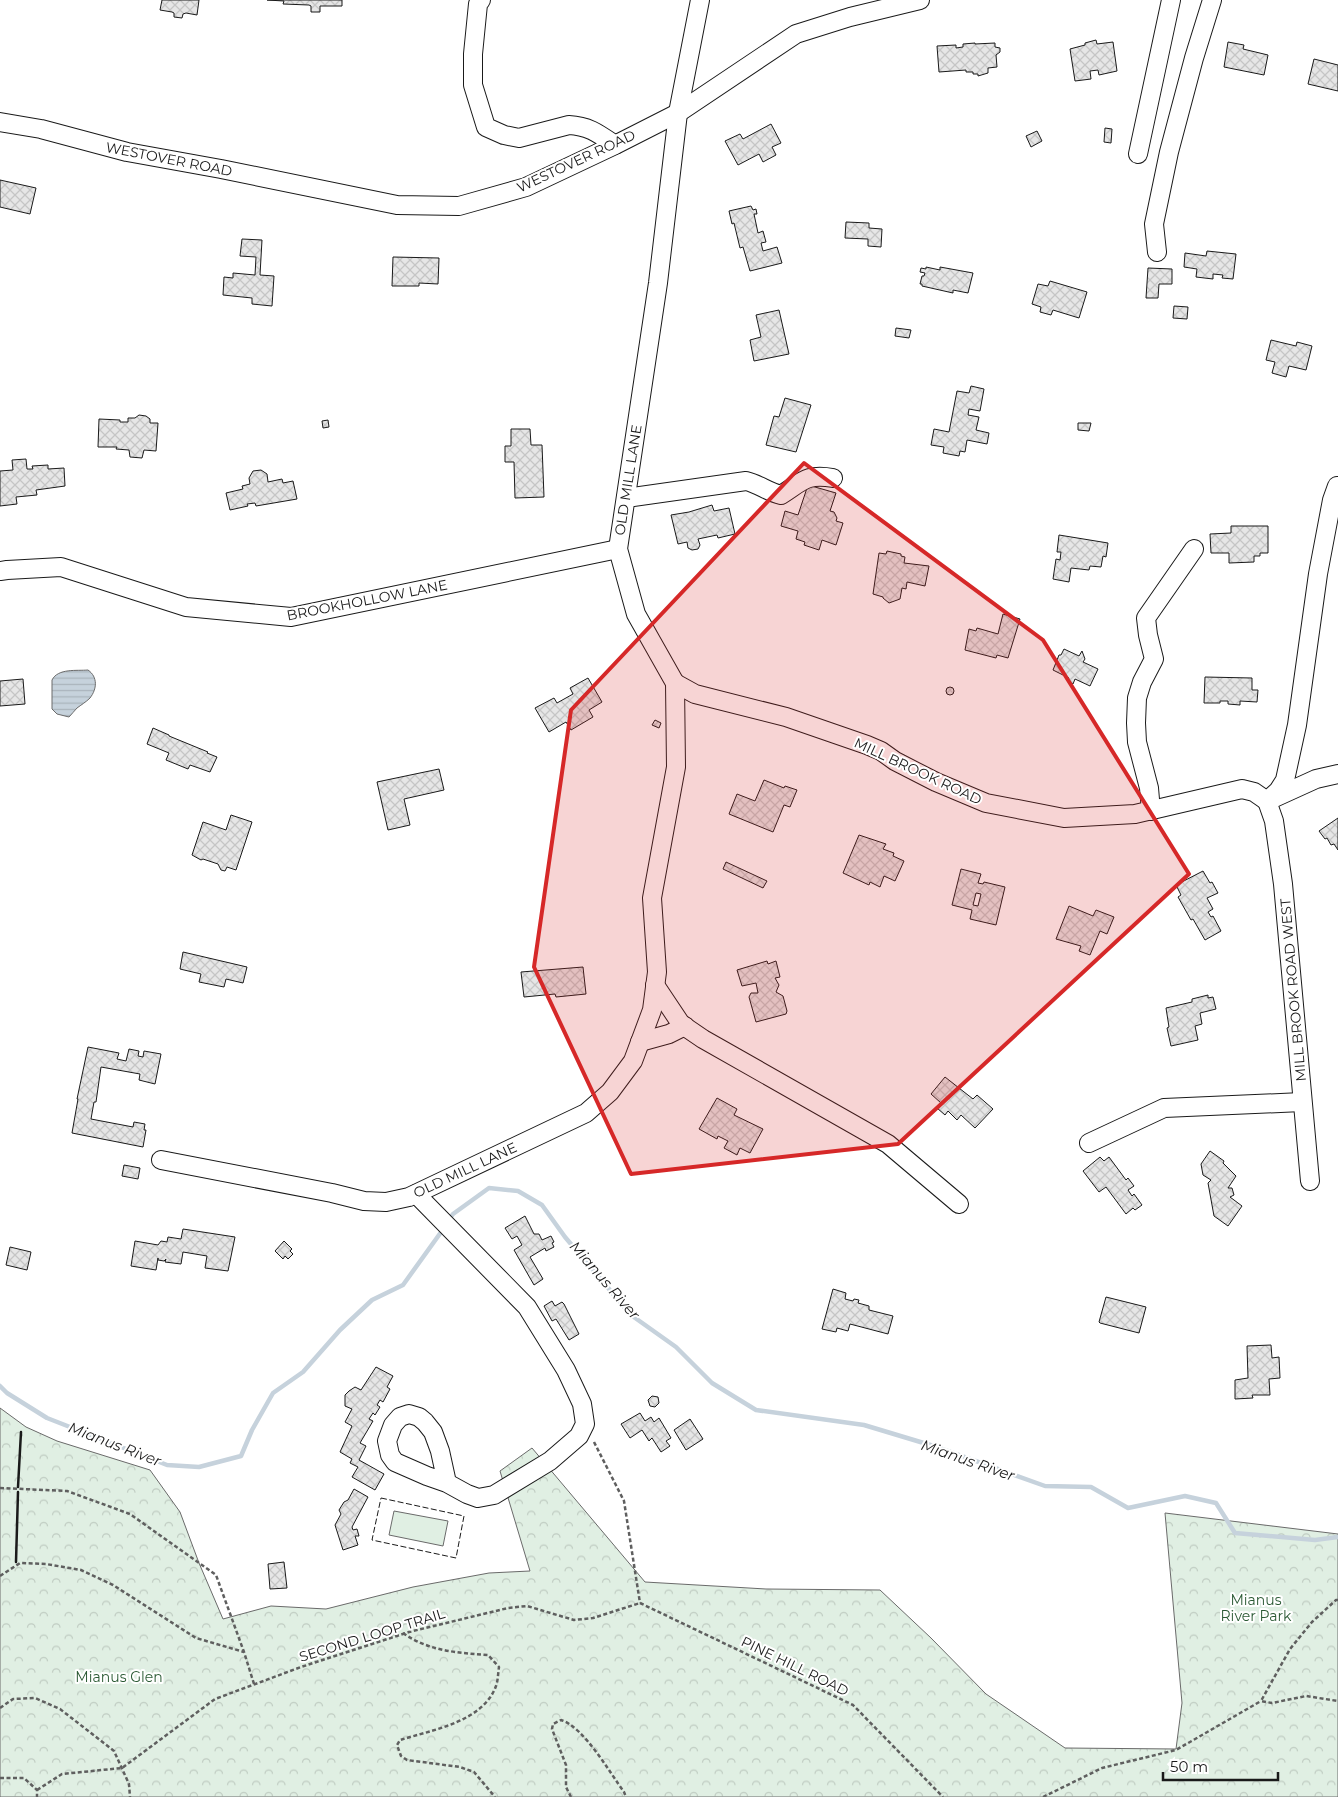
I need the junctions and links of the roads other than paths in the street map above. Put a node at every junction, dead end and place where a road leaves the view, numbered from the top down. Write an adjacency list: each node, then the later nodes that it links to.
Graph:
1 (481, 0): 9 (street)
2 (700, 0): 7 (street, OLD MILL LANE)
3 (920, 0): 6 (street, WESTOVER ROAD)
4 (1171, 0): 10 (street)
5 (1212, 0): 11 (street)
6 (899, 2): 7 (street, WESTOVER ROAD)
7 (678, 113): 9 (street, WESTOVER ROAD); 14 (street, OLD MILL LANE)
8 (0, 122): 9 (street, WESTOVER ROAD)
9 (615, 145)
10 (1138, 154)
11 (1157, 252)
12 (833, 478): 14 (street)
13 (1336, 486): 20 (street)
14 (626, 498): 15 (street, OLD MILL LANE)
15 (618, 549): 17 (street, BROOKHOLLOW LANE); 18 (street, OLD MILL LANE)
16 (1194, 549): 21 (street)
17 (0, 572)
18 (675, 683): 21 (street, MILL BROOK ROAD); 22 (street, OLD MILL LANE)
19 (1338, 774): 20 (street)
20 (1267, 801): 21 (street, MILL BROOK ROAD); 25 (street, MILL BROOK ROAD WEST)
21 (1152, 811)
22 (655, 985): 23 (street); 24 (street, OLD MILL LANE)
23 (685, 1026): 24 (street); 30 (street)
24 (640, 1042): 29 (street, OLD MILL LANE)
25 (1302, 1102): 26 (street); 28 (street, MILL BROOK ROAD WEST)
26 (1089, 1143)
27 (161, 1160): 29 (street, OLD MILL LANE)
28 (1310, 1181)
29 (416, 1194): 31 (street)
30 (960, 1204)
31 (447, 1483)

